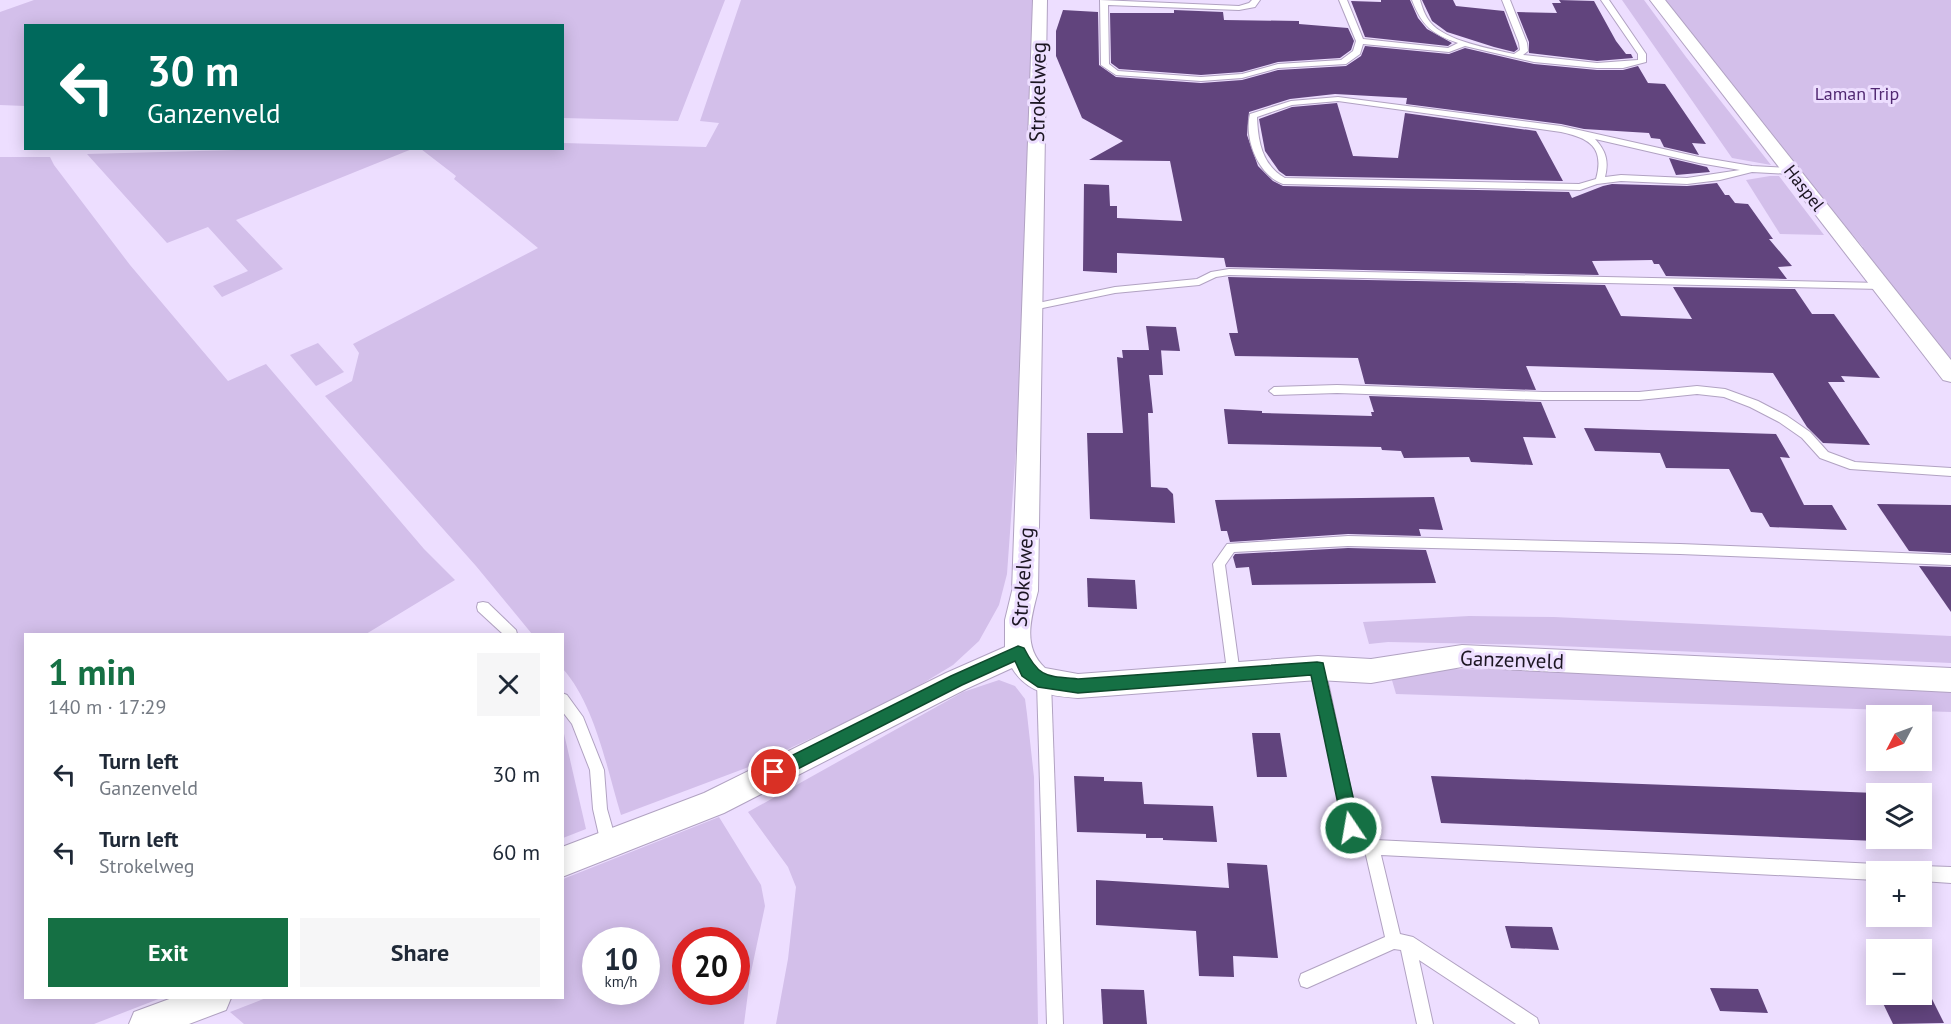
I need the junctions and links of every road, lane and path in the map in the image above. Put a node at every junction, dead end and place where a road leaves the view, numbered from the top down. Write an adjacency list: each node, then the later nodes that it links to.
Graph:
1 (1040, 0): 17 (street, Strokelweg)
2 (1256, 0): 8 (lane)
3 (1343, 0): 9 (lane)
4 (1416, 0): 10 (lane)
5 (1506, 0): 11 (lane)
6 (1605, 0): 11 (lane)
7 (1658, 0): 14 (street, Haspel)
8 (1104, 2): 9 (lane)
9 (1360, 41): 10 (lane)
10 (1465, 43): 11 (lane)
11 (1516, 56)
12 (1585, 134): 13 (lane); 15 (lane); 15 (lane)
13 (1752, 169): 14 (lane); 15 (lane)
14 (1791, 171): 16 (street, Haspel)
15 (1600, 179)
16 (1881, 286): 17 (lane); 18 (street, Haspel)
17 (1033, 307): 24 (street, Strokelweg)
18 (1951, 375)
19 (1274, 391): 20 (lane)
20 (1951, 472)
21 (1951, 560): 26 (lane)
22 (483, 607): 23 (lane)
23 (509, 633)
24 (1018, 652): 28 (street); 30 (street, Strokelweg)
25 (1317, 668): 26 (street, Ganzenveld); 27 (street, Ganzenveld); 31 (lane)
26 (1233, 674): 28 (street, Ganzenveld)
27 (1951, 680)
28 (1044, 682): 40 (lane)
29 (564, 702): 30 (lane)
30 (609, 844): 32 (street, Strokelweg)
31 (1372, 846): 33 (lane); 36 (lane)
32 (564, 861)
33 (1866, 871)
34 (1932, 874): 35 (lane)
35 (1951, 875)
36 (1401, 942): 37 (lane); 41 (lane); 42 (lane)
37 (1307, 980)
38 (211, 999): 39 (street)
39 (146, 1024)
40 (1055, 1024)
41 (1425, 1024)
42 (1530, 1024)

